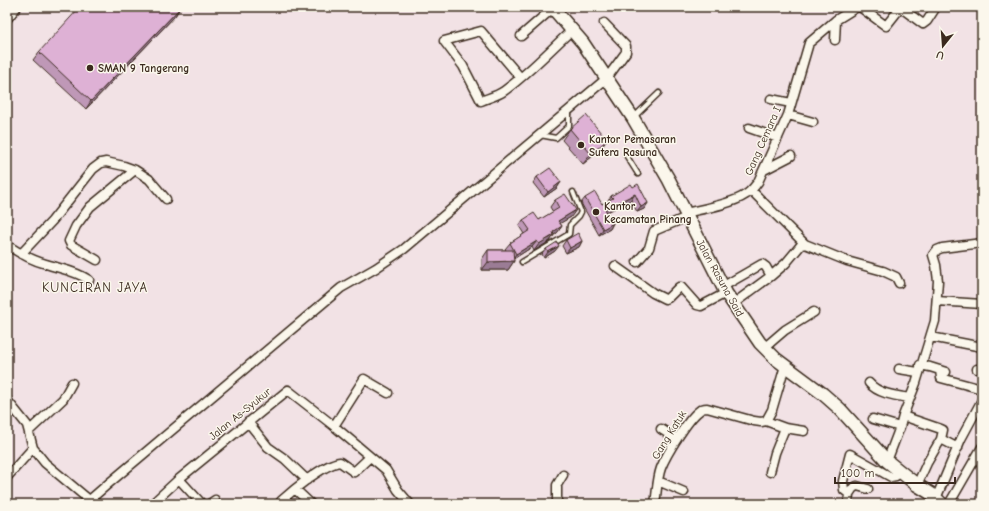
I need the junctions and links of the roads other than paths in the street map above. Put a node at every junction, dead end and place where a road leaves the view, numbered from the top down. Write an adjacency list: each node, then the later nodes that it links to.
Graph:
1 (17, 7): 6 (street)
2 (553, 7): 9 (main road, Jalan Rasuna Said); 10 (street)
3 (859, 7): 4 (street); 7 (street, Gang Cemara I)
4 (900, 7): 5 (street)
5 (936, 7)
6 (7, 19)
7 (836, 20): 11 (street); 16 (street, Gang Cemara I)
8 (604, 23): 13 (street)
9 (572, 30): 12 (street); 13 (main road, Jalan Rasuna Said)
10 (521, 36)
11 (835, 40)
12 (520, 77): 12 (street)
13 (608, 78): 17 (street); 19 (main road, Jalan Rasuna Said)
14 (659, 93): 19 (lane)
15 (771, 98): 16 (street)
16 (791, 103): 18 (street, Gang Cemara I)
17 (569, 110): 22 (street); 22 (lane)
18 (788, 115): 20 (street); 23 (street, Gang Cemara I)
19 (634, 118): 32 (main road, Jalan Rasuna Said)
20 (813, 122)
21 (749, 128): 23 (street)
22 (539, 135): 93 (street)
23 (778, 138): 27 (street, Gang Cemara I)
24 (626, 155): 28 (lane)
25 (791, 156): 27 (street)
26 (136, 170): 31 (street); 36 (street); 37 (street)
27 (764, 170): 29 (street, Gang Cemara I)
28 (638, 174)
29 (751, 190): 32 (street, Gang Cemara I); 34 (street)
30 (573, 192): 38 (lane)
31 (166, 199)
32 (686, 215): 39 (street, Gang Cemara I); 44 (main road, Jalan Rasuna Said)
33 (982, 243): 45 (street)
34 (805, 244): 41 (street); 43 (street)
35 (7, 245): 36 (street)
36 (21, 254): 42 (street)
37 (97, 260)
38 (522, 262)
39 (637, 262)
40 (615, 266): 44 (street)
41 (771, 276): 44 (street); 46 (street)
42 (89, 280)
43 (899, 283)
44 (724, 290): 46 (main road, Jalan Rasuna Said)
45 (937, 301): 47 (street); 49 (street)
46 (733, 304): 51 (main road, Jalan Rasuna Said)
47 (982, 304)
48 (814, 312): 51 (street)
49 (931, 337): 50 (street); 54 (street)
50 (982, 347)
51 (764, 348): 52 (main road, Jalan Rasuna Said)
52 (786, 366): 64 (street); 78 (main road, Jalan Rasuna Said)
53 (899, 369): 54 (street)
54 (919, 369): 57 (street); 59 (street)
55 (72, 383): 70 (street)
56 (869, 383): 59 (street)
57 (982, 389)
58 (388, 393): 66 (street)
59 (910, 398): 62 (street)
60 (982, 400): 76 (street)
61 (8, 403): 70 (street)
62 (903, 416): 67 (street); 73 (street)
63 (873, 419): 67 (street)
64 (766, 421): 68 (street); 72 (street, Gang Katuk)
65 (248, 422): 66 (street, Jalan As-Syukur); 83 (street, Jalan As-Syukur); 84 (street)
66 (334, 426): 77 (street, Jalan As-Syukur)
67 (900, 427): 78 (street)
68 (785, 428): 71 (street); 79 (street)
69 (661, 429): 72 (street)
70 (29, 431): 75 (street)
71 (804, 431)
72 (678, 439): 85 (street, Gang Katuk)
73 (941, 439): 76 (street); 86 (street)
74 (982, 447): 102 (street)
75 (33, 448): 82 (street); 93 (street)
76 (958, 448): 92 (street)
77 (370, 457): 84 (street); 97 (street, Jalan As-Syukur)
78 (887, 461): 80 (main road, Jalan Rasuna Said)
79 (770, 472)
80 (901, 472): 86 (main road, Jalan Rasuna Said); 90 (street)
81 (563, 475): 99 (street)
82 (7, 477)
83 (180, 479): 94 (street); 95 (street, Jalan As-Syukur)
84 (307, 480): 87 (street)
85 (658, 481): 89 (street); 100 (street, Gang Katuk)
86 (917, 485): 92 (main road, Jalan Rasuna Said)
87 (295, 489): 91 (street); 96 (street)
88 (868, 489): 90 (street)
89 (684, 492)
90 (849, 494): 101 (street)
91 (281, 501)
92 (937, 502)
93 (90, 503)
94 (205, 503)
95 (152, 504)
96 (312, 504)
97 (410, 504)
98 (552, 504): 99 (street)
99 (557, 504)
100 (655, 504)
101 (848, 504)
102 (949, 504)

